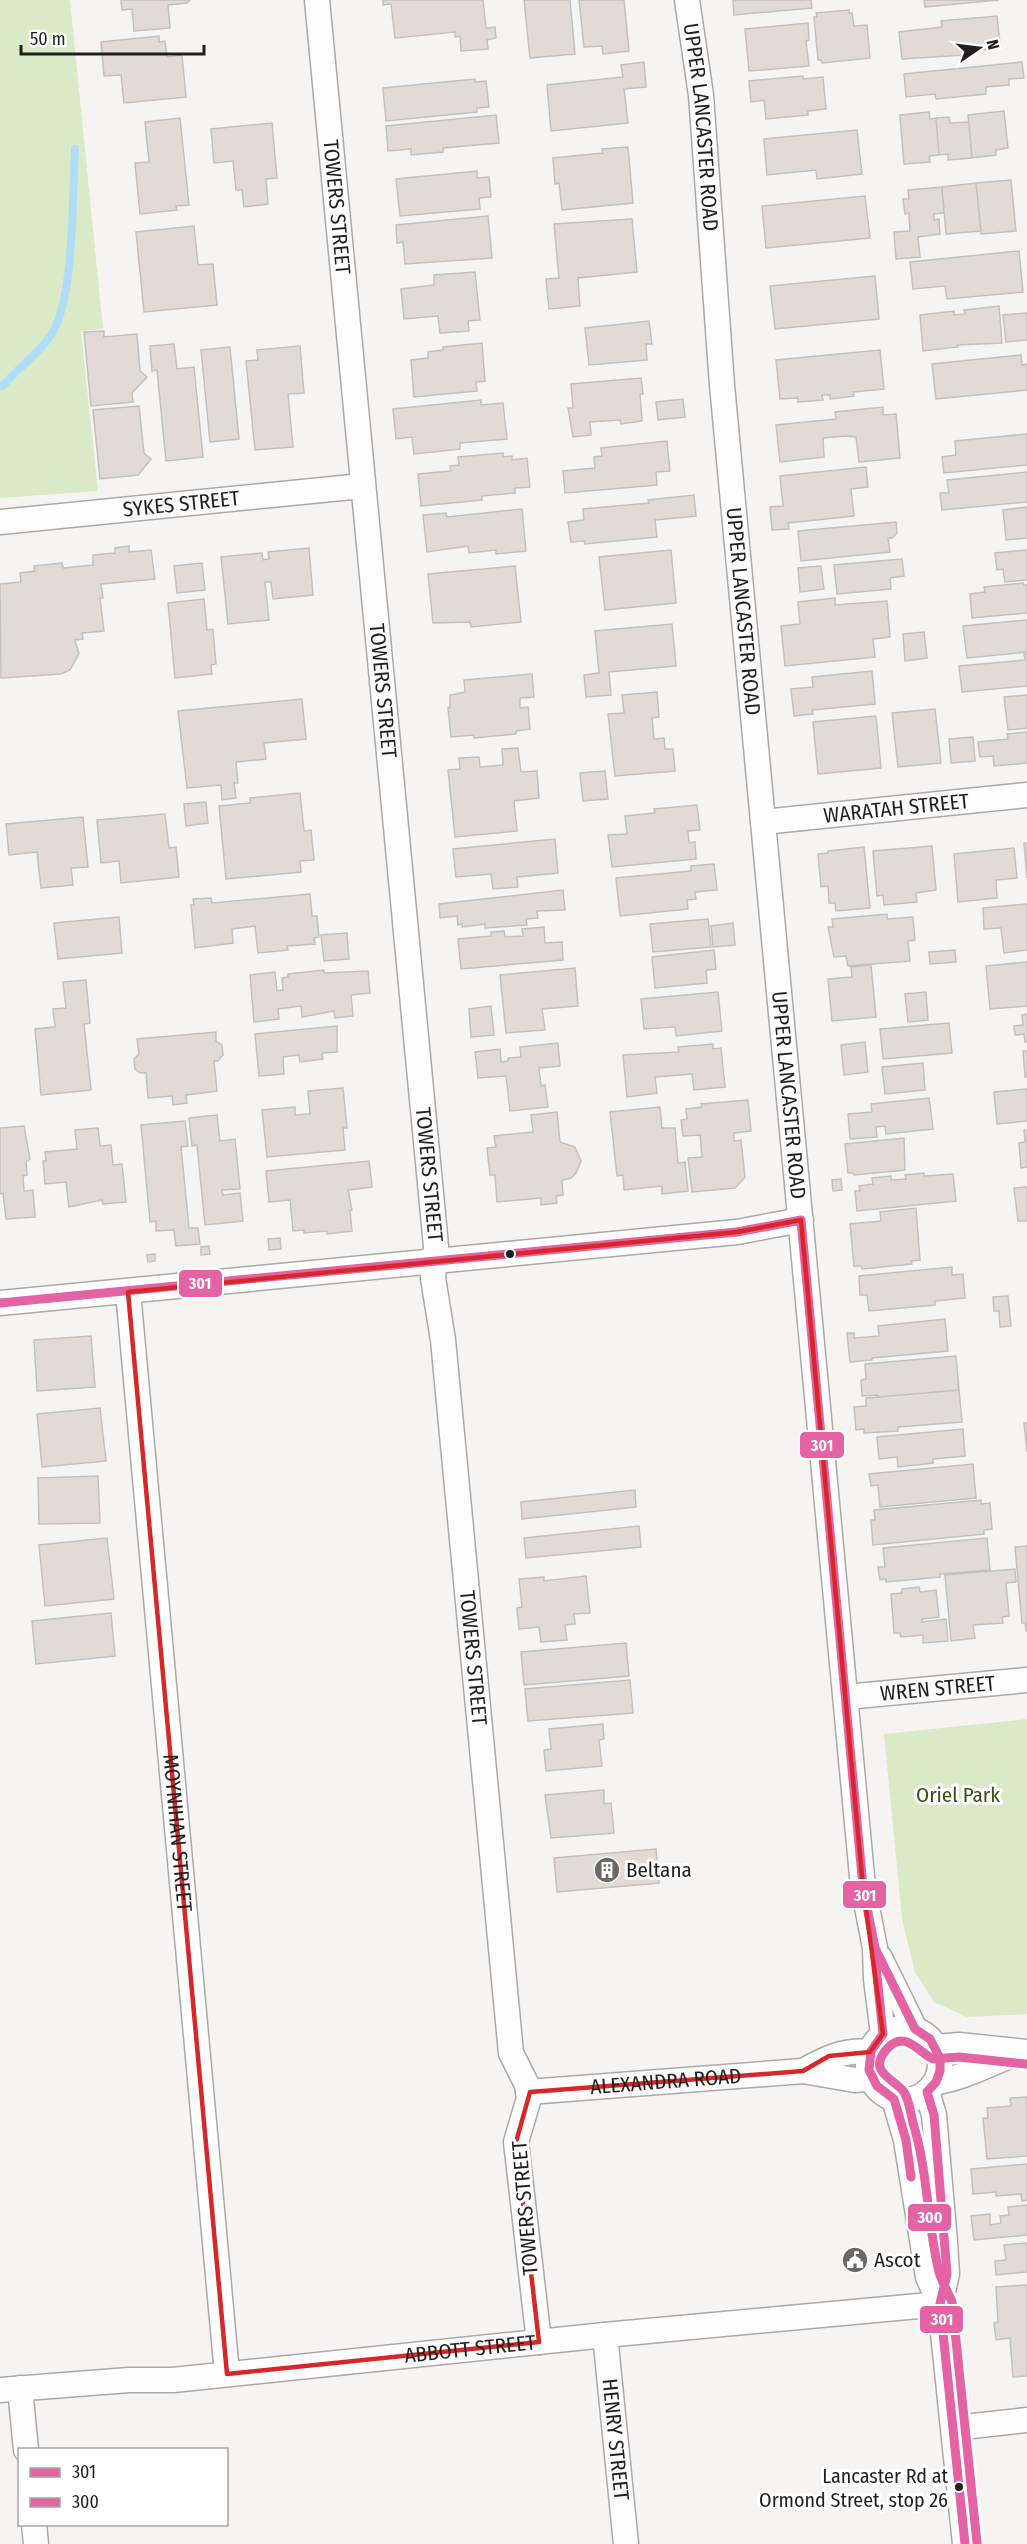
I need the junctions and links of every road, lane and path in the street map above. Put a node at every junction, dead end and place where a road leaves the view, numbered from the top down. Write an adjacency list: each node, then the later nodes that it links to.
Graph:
1 (317, 0): 3 (street, TOWERS STREET)
2 (687, 0): 6 (street, UPPER LANCASTER ROAD)
3 (362, 486): 4 (street, SYKES STREET); 8 (street, TOWERS STREET)
4 (0, 522)
5 (1027, 795): 6 (street, WARATAH STREET)
6 (763, 822): 7 (street, UPPER LANCASTER ROAD)
7 (801, 1220): 8 (street); 12 (street, UPPER LANCASTER ROAD)
8 (434, 1261): 9 (street); 21 (street, TOWERS STREET)
9 (128, 1292): 10 (street); 26 (street, MOYNIHAN STREET)
10 (0, 1303)
11 (1027, 1680): 12 (street, WREN STREET)
12 (846, 1697): 13 (street, UPPER LANCASTER ROAD)
13 (874, 1948): 14 (street); 15 (street)
14 (915, 2029): 15 (street); 16 (street)
15 (877, 2043): 18 (street, ALEXANDRA ROAD); 19 (street)
16 (936, 2047): 17 (street); 20 (street)
17 (1024, 2052): 20 (street)
18 (803, 2071): 19 (street, ALEXANDRA ROAD); 21 (street, ALEXANDRA ROAD)
19 (870, 2078): 22 (street)
20 (932, 2087): 22 (street); 23 (street)
21 (528, 2092): 25 (street, TOWERS STREET)
22 (894, 2099): 23 (street)
23 (940, 2304): 24 (street, ABBOTT STREET); 29 (street)
24 (605, 2335): 25 (street, ABBOTT STREET); 33 (street, HENRY STREET)
25 (539, 2342): 26 (street, ABBOTT STREET)
26 (226, 2374): 27 (street, ABBOTT STREET)
27 (10, 2389): 30 (street)
28 (1027, 2420): 29 (street)
29 (954, 2428): 34 (street)
30 (25, 2448)
31 (34, 2526): 32 (street)
32 (36, 2544)
33 (626, 2544)
34 (965, 2544)

